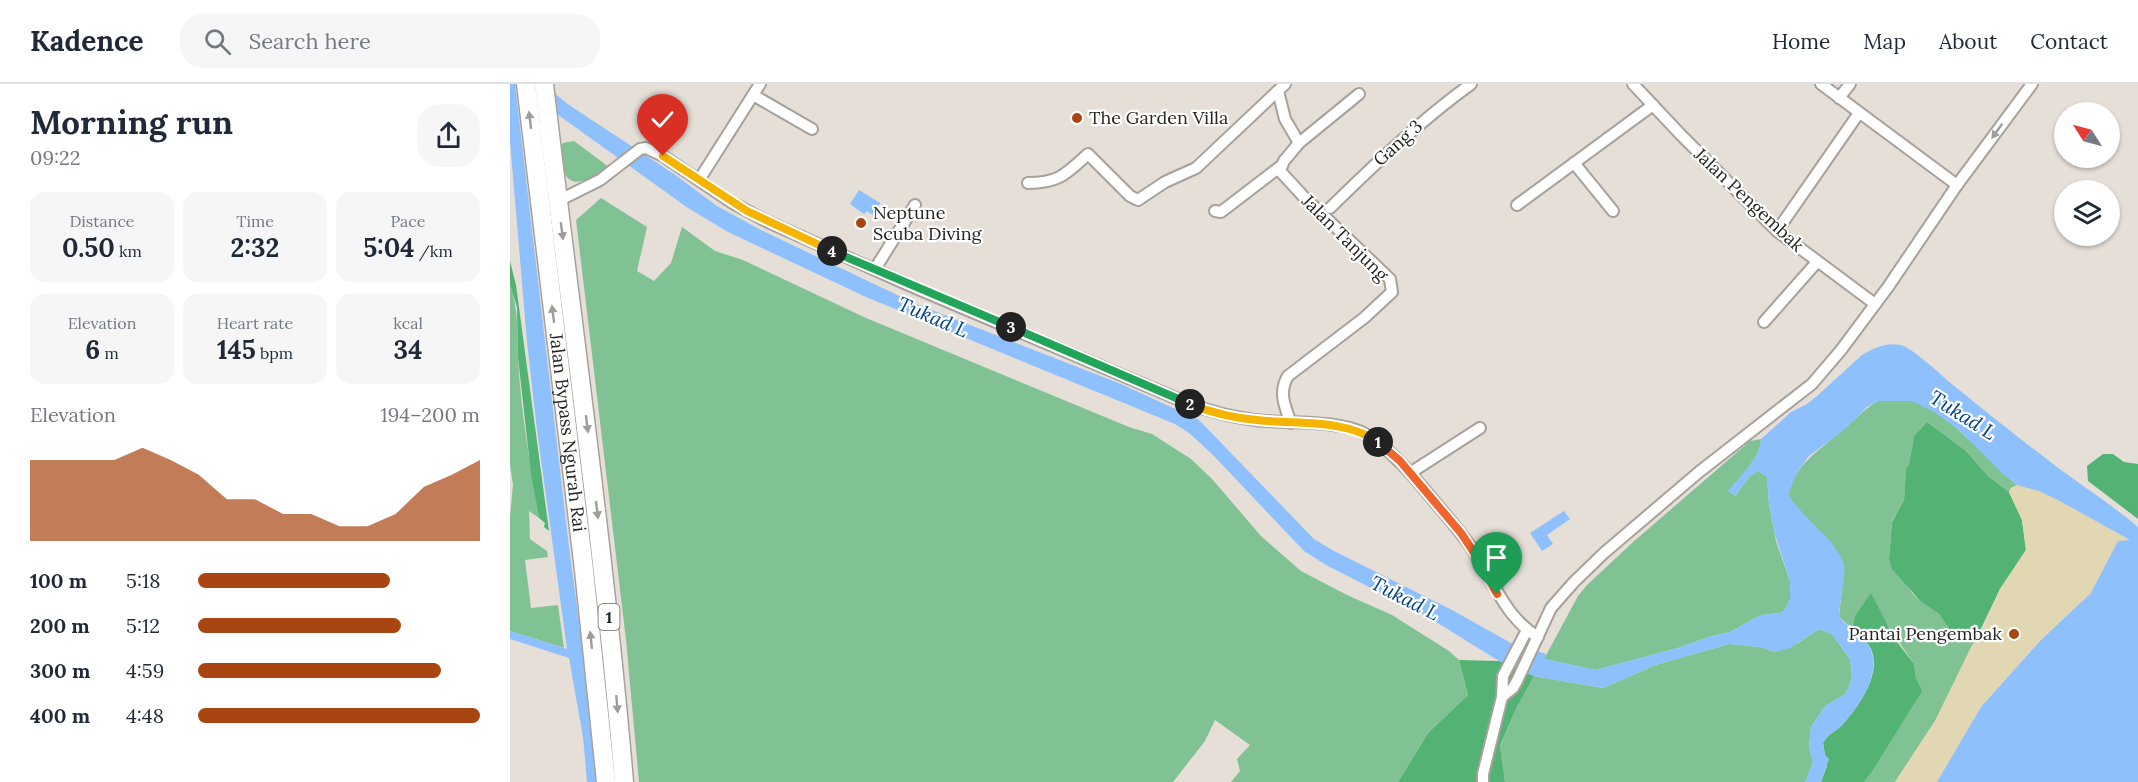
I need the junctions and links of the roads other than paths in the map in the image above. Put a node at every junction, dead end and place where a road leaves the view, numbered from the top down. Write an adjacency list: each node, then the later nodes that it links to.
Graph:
1 (526, 84): 17 (highway, Jalan Bypass Ngurah Rai / 1, one-way to 1)
2 (544, 84): 17 (highway, Jalan Bypass Ngurah Rai / 1)
3 (760, 84): 11 (street)
4 (1471, 84): 26 (street, Gang 3)
5 (1633, 84): 13 (street, Jalan Pengembak)
6 (1821, 84): 12 (street)
7 (1850, 84): 12 (street)
8 (2032, 84): 22 (street, one-way to 22)
9 (1281, 88): 16 (street); 21 (street)
10 (1359, 94): 16 (street)
11 (753, 95): 15 (street); 20 (street)
12 (1839, 98): 14 (street)
13 (1653, 105): 18 (street); 29 (street, Jalan Pengembak)
14 (1859, 113): 22 (street); 29 (street)
15 (812, 129)
16 (1299, 143): 19 (street)
17 (543, 154): 23 (highway, Jalan Bypass Ngurah Rai / 1); 37 (highway, Jalan Bypass Ngurah Rai / 1, one-way to 17)
18 (1574, 163): 25 (street); 28 (street)
19 (1281, 166): 27 (street); 34 (street, Jalan Tanjung)
20 (699, 180): 23 (street); 31 (street)
21 (1028, 183)
22 (1957, 185): 32 (street)
23 (558, 201): 36 (highway, Jalan Bypass Ngurah Rai / 1, one-way to 36)
24 (915, 205): 31 (street)
25 (1517, 205)
26 (1330, 208)
27 (1215, 211)
28 (1612, 211)
29 (1777, 231): 30 (street, Jalan Pengembak)
30 (1816, 262): 32 (street, Jalan Pengembak); 33 (street)
31 (875, 269): 34 (street)
32 (1875, 304): 40 (street)
33 (1764, 322)
34 (1291, 423): 38 (street)
35 (1480, 428): 38 (street)
36 (590, 452): 37 (highway); 43 (highway, Jalan Bypass Ngurah Rai / 1, one-way to 43)
37 (570, 455): 42 (highway, Jalan Bypass Ngurah Rai / 1, one-way to 37)
38 (1410, 473): 39 (street)
39 (1527, 630): 40 (street); 41 (street)
40 (1537, 641): 41 (street)
41 (1502, 697): 44 (street)
42 (606, 782)
43 (624, 782)
44 (1483, 782)

